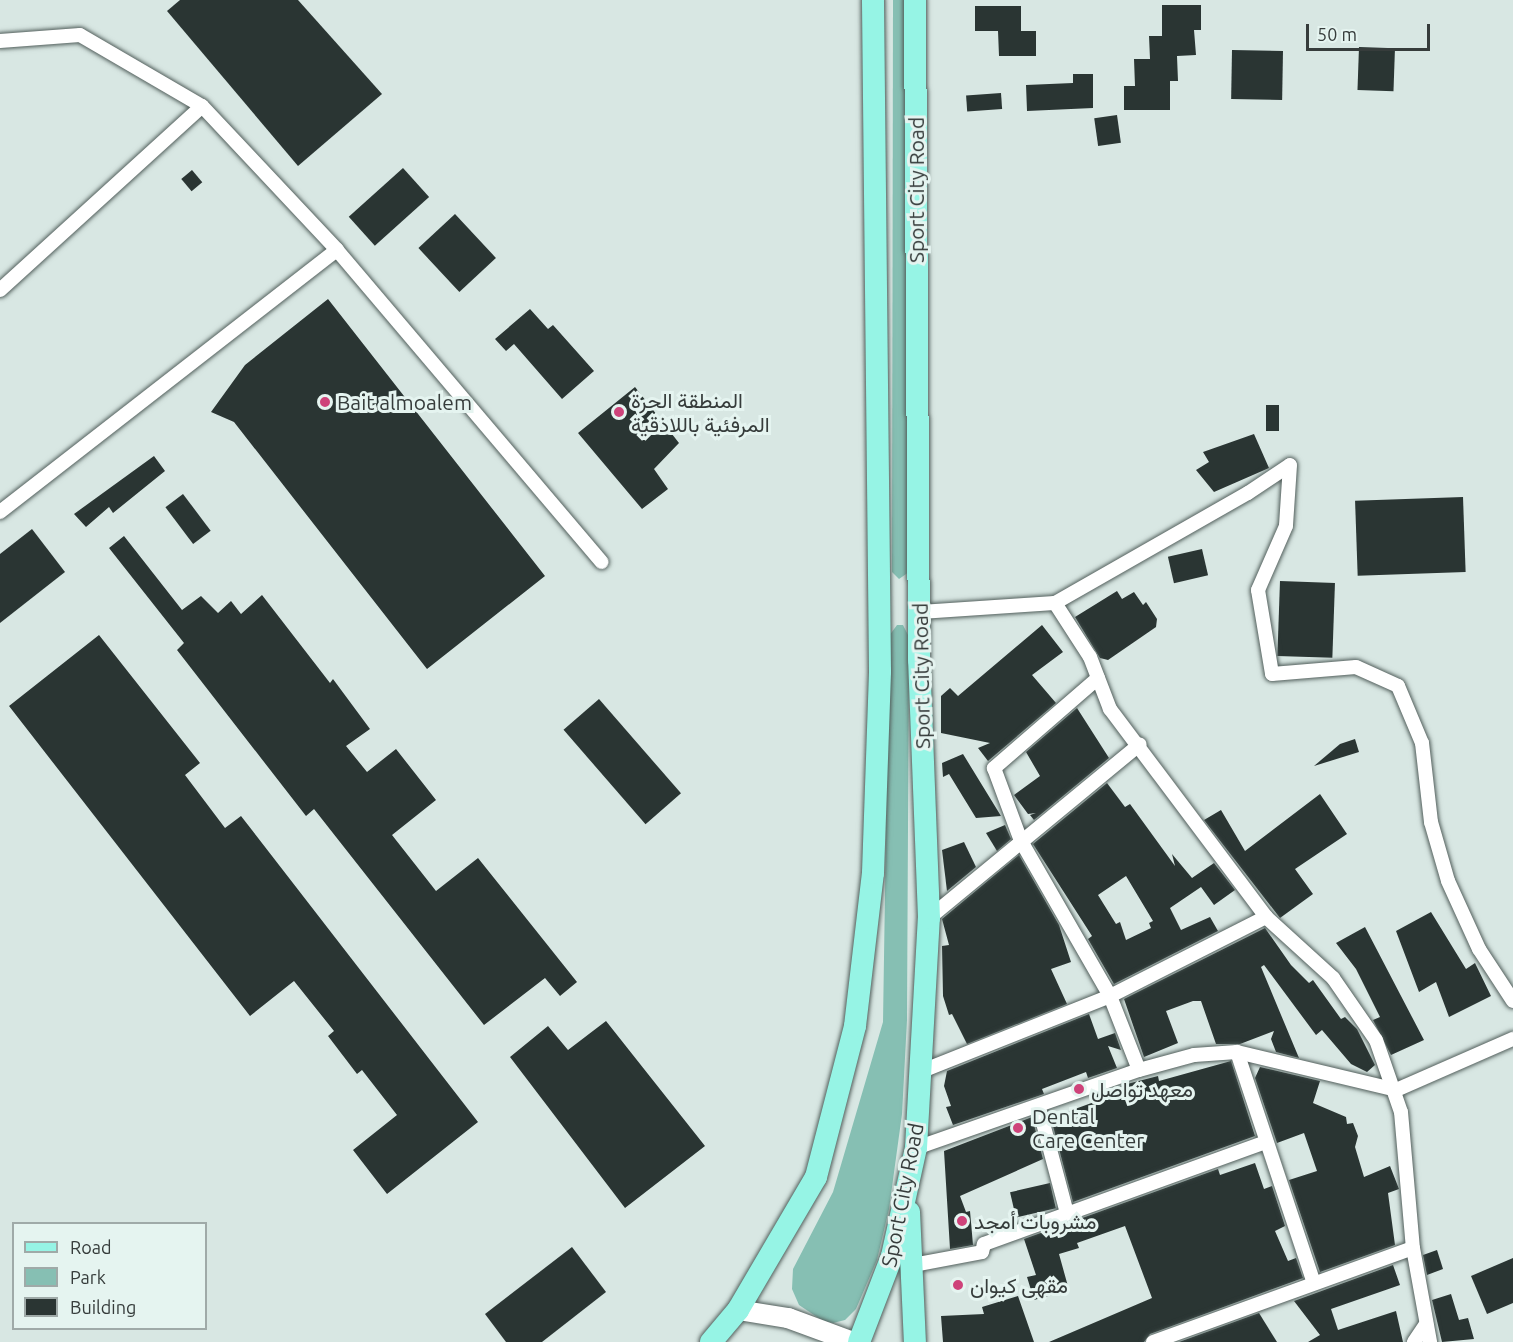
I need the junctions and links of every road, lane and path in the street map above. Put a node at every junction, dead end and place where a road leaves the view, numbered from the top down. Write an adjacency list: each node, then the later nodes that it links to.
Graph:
1 (873, 0): 31 (main road, Sport City Road)
2 (915, 0): 10 (main road, Sport City Road)
3 (0, 41): 4 (street)
4 (202, 106): 5 (street); 6 (street)
5 (337, 250): 7 (street); 8 (street)
6 (0, 290)
7 (0, 512)
8 (602, 562)
9 (1054, 603): 10 (street); 11 (street); 17 (street)
10 (920, 612): 15 (main road, Sport City Road)
11 (1098, 678): 12 (street); 13 (street)
12 (1140, 744): 13 (street); 14 (street)
13 (1021, 841): 15 (street); 16 (street)
14 (1266, 917): 16 (street); 22 (street)
15 (929, 918): 21 (main road, Sport City Road)
16 (1110, 996): 20 (street); 21 (street)
17 (1513, 1001)
18 (1513, 1038): 22 (street)
19 (1237, 1052): 20 (street); 22 (street); 24 (street)
20 (1139, 1070): 23 (street)
21 (922, 1071): 25 (main road, Sport City Road)
22 (1396, 1090): 28 (street)
23 (1039, 1108): 25 (street); 27 (street)
24 (1266, 1142): 27 (street); 30 (street)
25 (916, 1148): 26 (main road, Sport City Road)
26 (908, 1185): 29 (main road); 35 (main road, Sport City Road)
27 (1067, 1213): 29 (street)
28 (1413, 1248): 30 (street); 32 (street)
29 (913, 1265): 36 (main road)
30 (1313, 1281): 37 (street)
31 (738, 1311): 33 (main road, Sport City Road); 34 (main road)
32 (1426, 1324): 38 (street); 39 (street)
33 (711, 1342)
34 (853, 1342)
35 (859, 1342)
36 (915, 1342)
37 (1154, 1342)
38 (1414, 1342)
39 (1430, 1342)

